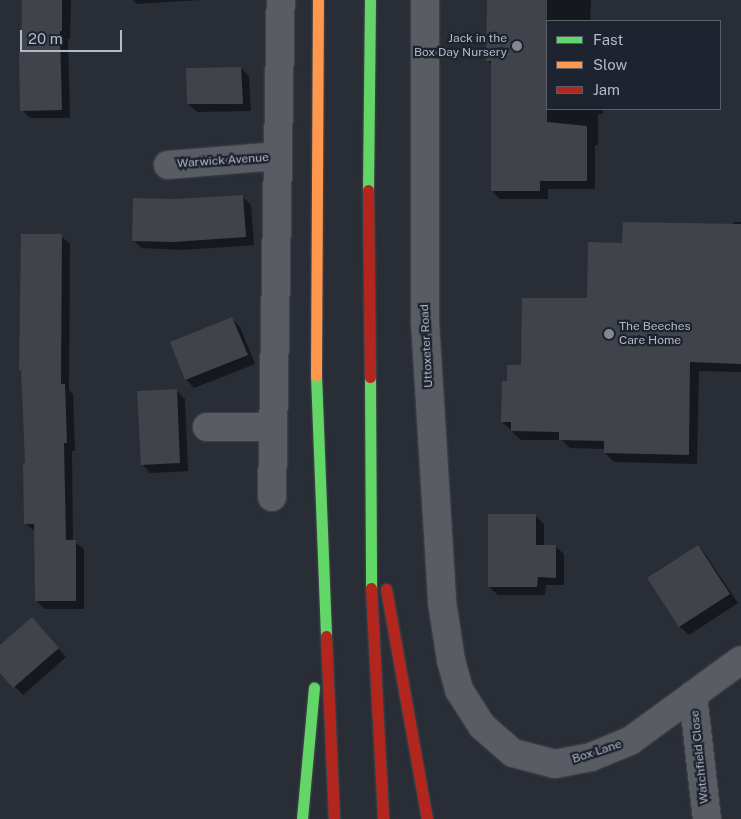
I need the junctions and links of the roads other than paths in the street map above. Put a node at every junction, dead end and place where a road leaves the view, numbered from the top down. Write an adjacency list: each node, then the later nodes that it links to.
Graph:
1 (281, 0): 5 (street)
2 (318, 0): 11 (highway)
3 (370, 0): 10 (highway)
4 (425, 0): 13 (street, Uttoxeter Road)
5 (278, 156): 6 (street, Warwick Avenue); 8 (street)
6 (168, 165)
7 (207, 427): 8 (street)
8 (273, 427): 9 (street)
9 (272, 497)
10 (372, 509): 17 (highway); 18 (highway)
11 (323, 590): 15 (highway); 16 (highway)
12 (741, 660): 14 (street, Box Lane)
13 (459, 690): 14 (street, Box Lane)
14 (693, 695): 19 (street, Watchfield Close)
15 (302, 819)
16 (334, 819)
17 (383, 819)
18 (427, 819)
19 (707, 819)

